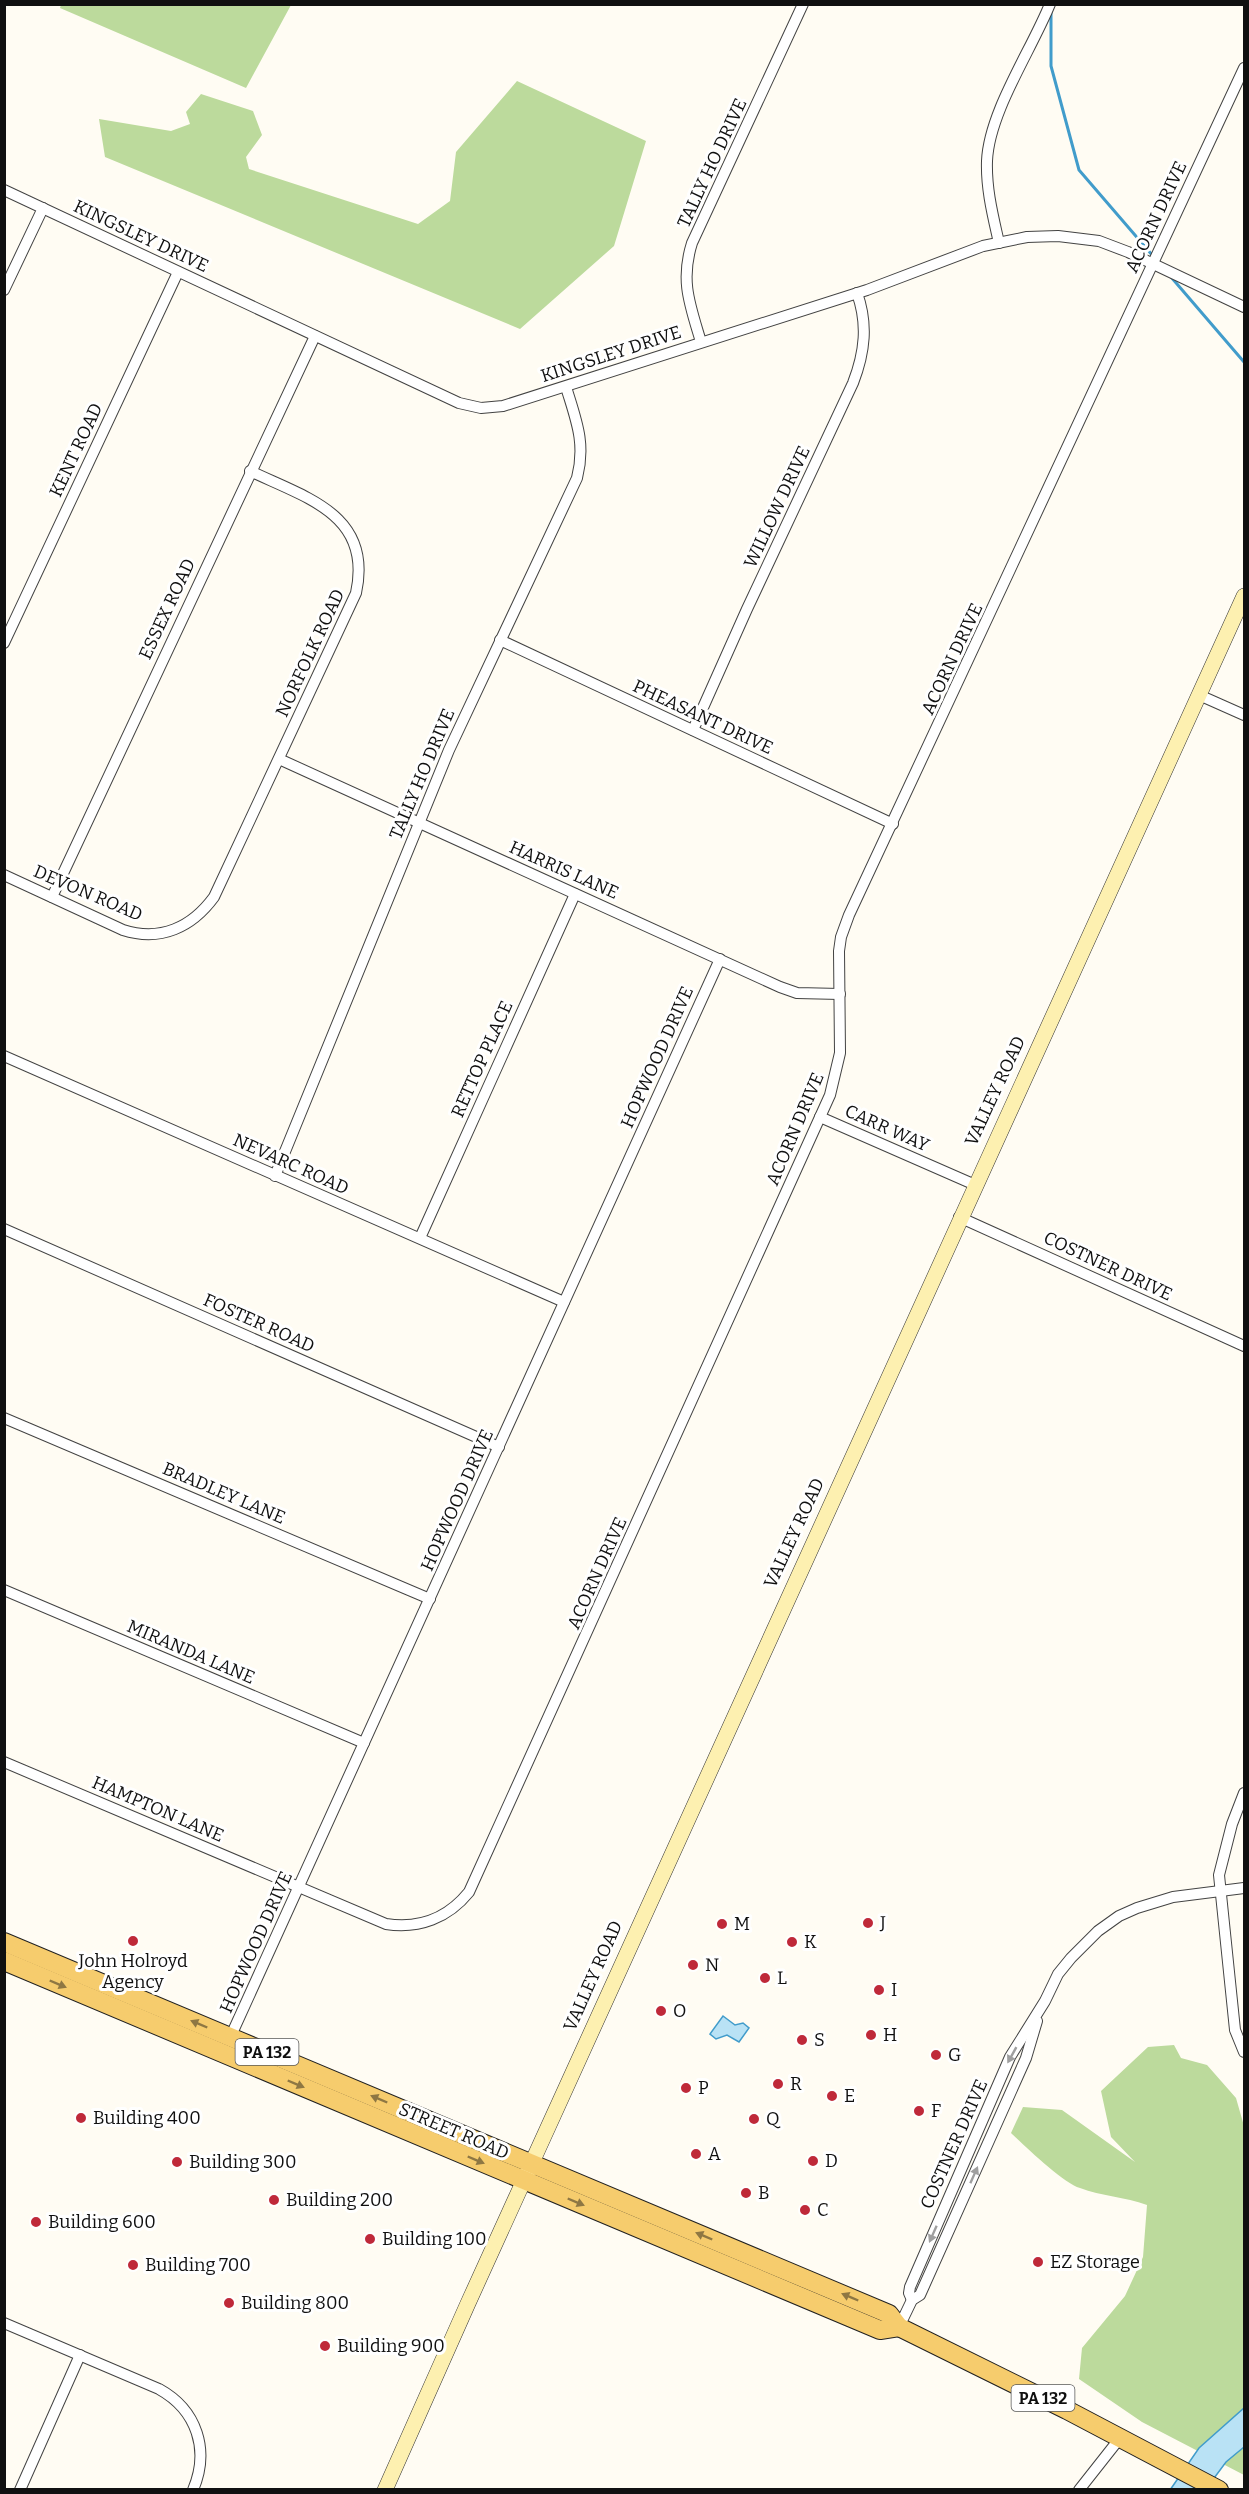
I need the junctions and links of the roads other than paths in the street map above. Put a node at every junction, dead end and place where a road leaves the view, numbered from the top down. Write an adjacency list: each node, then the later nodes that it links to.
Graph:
1 (804, 4): 13 (street, TALLY HO DRIVE)
2 (1050, 4): 6 (street)
3 (1245, 68): 7 (street, ACORN DRIVE)
4 (4, 190): 5 (street, KINGSLEY DRIVE)
5 (43, 208): 8 (street, KINGSLEY DRIVE); 9 (street)
6 (999, 243): 7 (street, KINGSLEY DRIVE); 10 (street, KINGSLEY DRIVE)
7 (1154, 264): 11 (street, KINGSLEY DRIVE); 24 (street, ACORN DRIVE)
8 (178, 272): 12 (street, KINGSLEY DRIVE); 18 (street, KENT ROAD)
9 (4, 290)
10 (856, 293): 13 (street, KINGSLEY DRIVE); 21 (street, WILLOW DRIVE)
11 (1245, 307)
12 (315, 336): 14 (street, KINGSLEY DRIVE); 15 (street, ESSEX ROAD)
13 (701, 342): 14 (street, KINGSLEY DRIVE)
14 (566, 387): 17 (street, TALLY HO DRIVE)
15 (250, 471): 22 (street, NORFOLK ROAD); 28 (street, ESSEX ROAD)
16 (1245, 596): 19 (street, VALLEY ROAD)
17 (500, 640): 21 (street, PHEASANT DRIVE); 23 (street, TALLY HO DRIVE)
18 (4, 643)
19 (1199, 695): 20 (street); 34 (street, VALLEY ROAD)
20 (1245, 715)
21 (693, 730): 24 (street, PHEASANT DRIVE)
22 (279, 759): 23 (street, HARRIS LANE); 25 (street, NORFOLK ROAD)
23 (420, 823): 27 (street, HARRIS LANE); 33 (street, TALLY HO DRIVE)
24 (893, 824): 30 (street, ACORN DRIVE)
25 (247, 827): 28 (street, DEVON ROAD)
26 (4, 875): 28 (street, DEVON ROAD)
27 (575, 894): 29 (street, HARRIS LANE); 37 (street, RETTOP PLACE)
28 (52, 897)
29 (720, 959): 30 (street, HARRIS LANE); 38 (street, HOPWOOD DRIVE)
30 (840, 994): 32 (street, ACORN DRIVE)
31 (4, 1056): 33 (street, NEVARC ROAD)
32 (820, 1117): 34 (street, CARR WAY); 47 (street, ACORN DRIVE)
33 (275, 1176): 37 (street, NEVARC ROAD)
34 (973, 1184): 35 (street, VALLEY ROAD)
35 (958, 1217): 39 (street, COSTNER DRIVE); 54 (street, VALLEY ROAD)
36 (4, 1229): 41 (street, FOSTER ROAD)
37 (420, 1238): 38 (street, NEVARC ROAD)
38 (564, 1302): 41 (street, HOPWOOD DRIVE)
39 (1245, 1346)
40 (4, 1418): 43 (street, BRADLEY LANE)
41 (499, 1447): 43 (street, HOPWOOD DRIVE)
42 (4, 1590): 44 (street, MIRANDA LANE)
43 (430, 1599): 44 (street, HOPWOOD DRIVE)
44 (364, 1743): 47 (street, HOPWOOD DRIVE)
45 (4, 1762): 47 (street, HAMPTON LANE)
46 (1245, 1793): 49 (street)
47 (299, 1887): 52 (street, HOPWOOD DRIVE)
48 (1245, 1888): 49 (street, COSTNER DRIVE)
49 (1220, 1891): 53 (street); 57 (street, COSTNER DRIVE)
50 (4, 1942): 52 (main road, STREET ROAD / PA 132, one-way to 50)
51 (4, 1961): 52 (main road, STREET ROAD / PA 132, one-way to 52)
52 (227, 2045): 54 (main road, STREET ROAD / PA 132, one-way to 52); 55 (main road, STREET ROAD / PA 132, one-way to 55)
53 (1245, 2052)
54 (530, 2163): 55 (street, VALLEY ROAD); 57 (main road, STREET ROAD / PA 132, one-way to 54)
55 (522, 2180): 57 (main road, STREET ROAD / PA 132, one-way to 57); 62 (street, VALLEY ROAD)
56 (4, 2323): 58 (street)
57 (899, 2327): 59 (main road, STREET ROAD / PA 132)
58 (80, 2355): 60 (street); 61 (street)
59 (1120, 2438): 63 (street); 64 (main road, STREET ROAD / PA 132)
60 (20, 2490)
61 (193, 2490)
62 (385, 2490)
63 (1079, 2490)
64 (1219, 2490)

